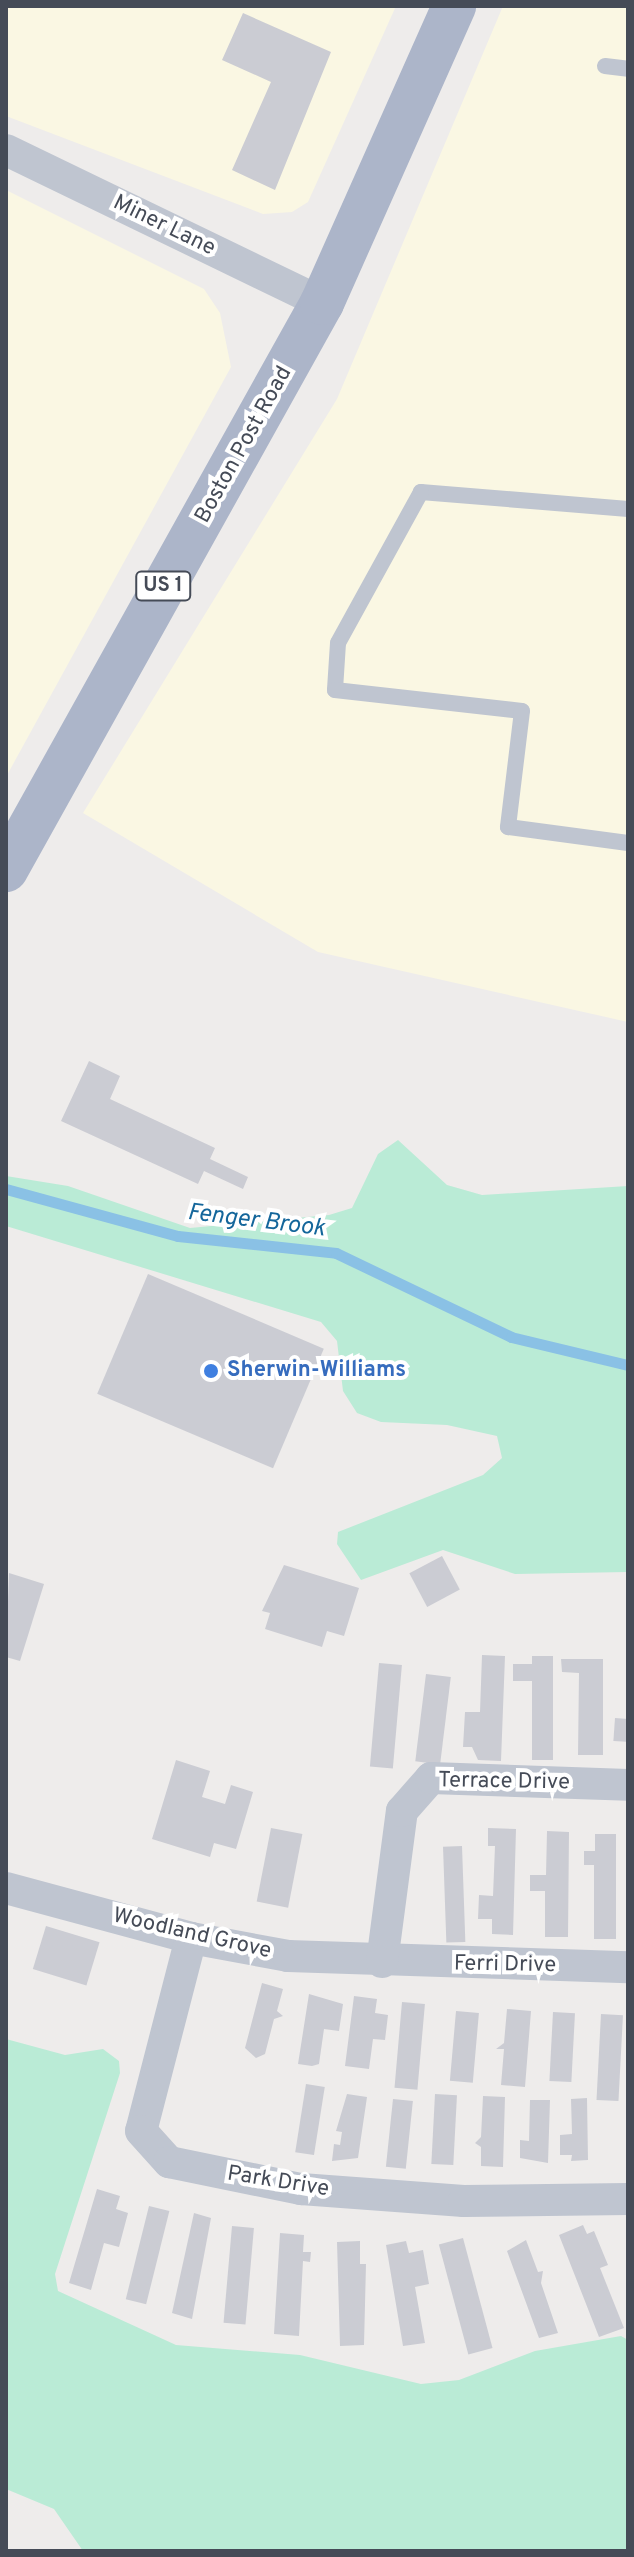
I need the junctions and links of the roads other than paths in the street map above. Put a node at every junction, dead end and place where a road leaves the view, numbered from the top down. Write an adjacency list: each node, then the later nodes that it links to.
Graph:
1 (454, 6): 5 (main road, Boston Post Road / US 1)
2 (605, 66): 3 (lane)
3 (628, 69)
4 (6, 150): 5 (street, Miner Lane)
5 (322, 303): 8 (main road, Boston Post Road / US 1)
6 (628, 509): 7 (lane)
7 (628, 843)
8 (6, 870)
9 (628, 1785): 12 (street, Terrace Drive)
10 (6, 1888): 11 (street, Woodland Grove)
11 (191, 1938): 12 (street, Woodland Grove); 14 (street, Park Drive)
12 (382, 1962): 13 (street, Ferri Drive)
13 (628, 1967)
14 (628, 2199)

